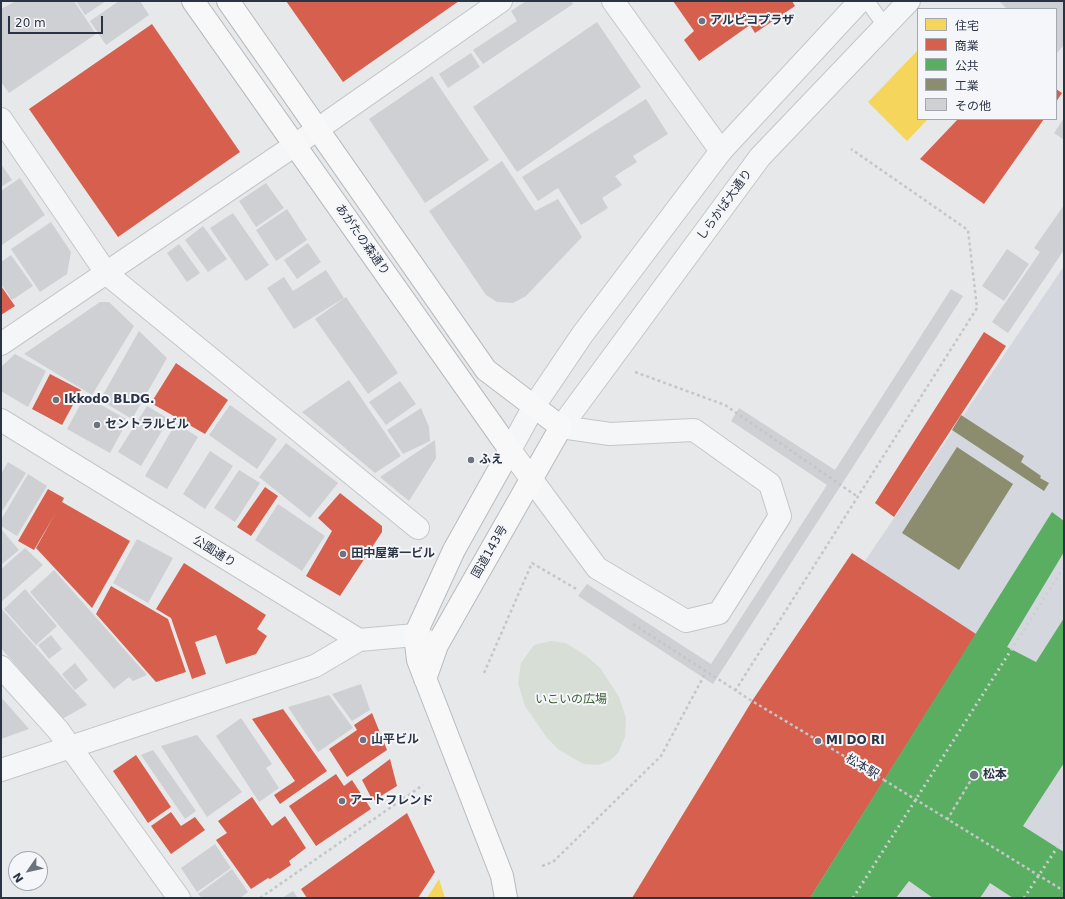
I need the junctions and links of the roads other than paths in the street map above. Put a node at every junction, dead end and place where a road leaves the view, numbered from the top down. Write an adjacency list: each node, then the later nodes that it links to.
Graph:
1 (193, 1): 11 (main road, あがたの森通り)
2 (228, 1): 10 (main road)
3 (501, 1): 10 (street)
4 (613, 1): 12 (street)
5 (860, 1): 12 (street)
6 (867, 1): 8 (lane)
7 (909, 1): 8 (street, しらかば大通り)
8 (885, 26): 17 (street, しらかば大通り)
9 (1, 118): 13 (street)
10 (318, 130): 11 (street); 15 (main road)
11 (295, 145): 13 (street); 18 (main road, あがたの森通り)
12 (721, 151): 15 (street)
13 (107, 274): 14 (street); 20 (street)
14 (1, 344)
15 (534, 406): 17 (main road); 18 (street)
16 (1, 420): 22 (street, 公園通り)
17 (561, 427): 19 (main road, 国道143号); 19 (street)
18 (510, 450): 19 (main road, あがたの森通り); 21 (main road)
19 (532, 480): 23 (main road, 国道143号)
20 (418, 528)
21 (415, 635): 22 (street); 23 (street); 25 (main road)
22 (359, 640): 26 (street)
23 (437, 645): 25 (main road, 国道143号)
24 (1, 668): 26 (street)
25 (425, 679): 29 (main road)
26 (70, 747): 27 (street); 28 (street)
27 (1, 770)
28 (179, 898)
29 (506, 898)

